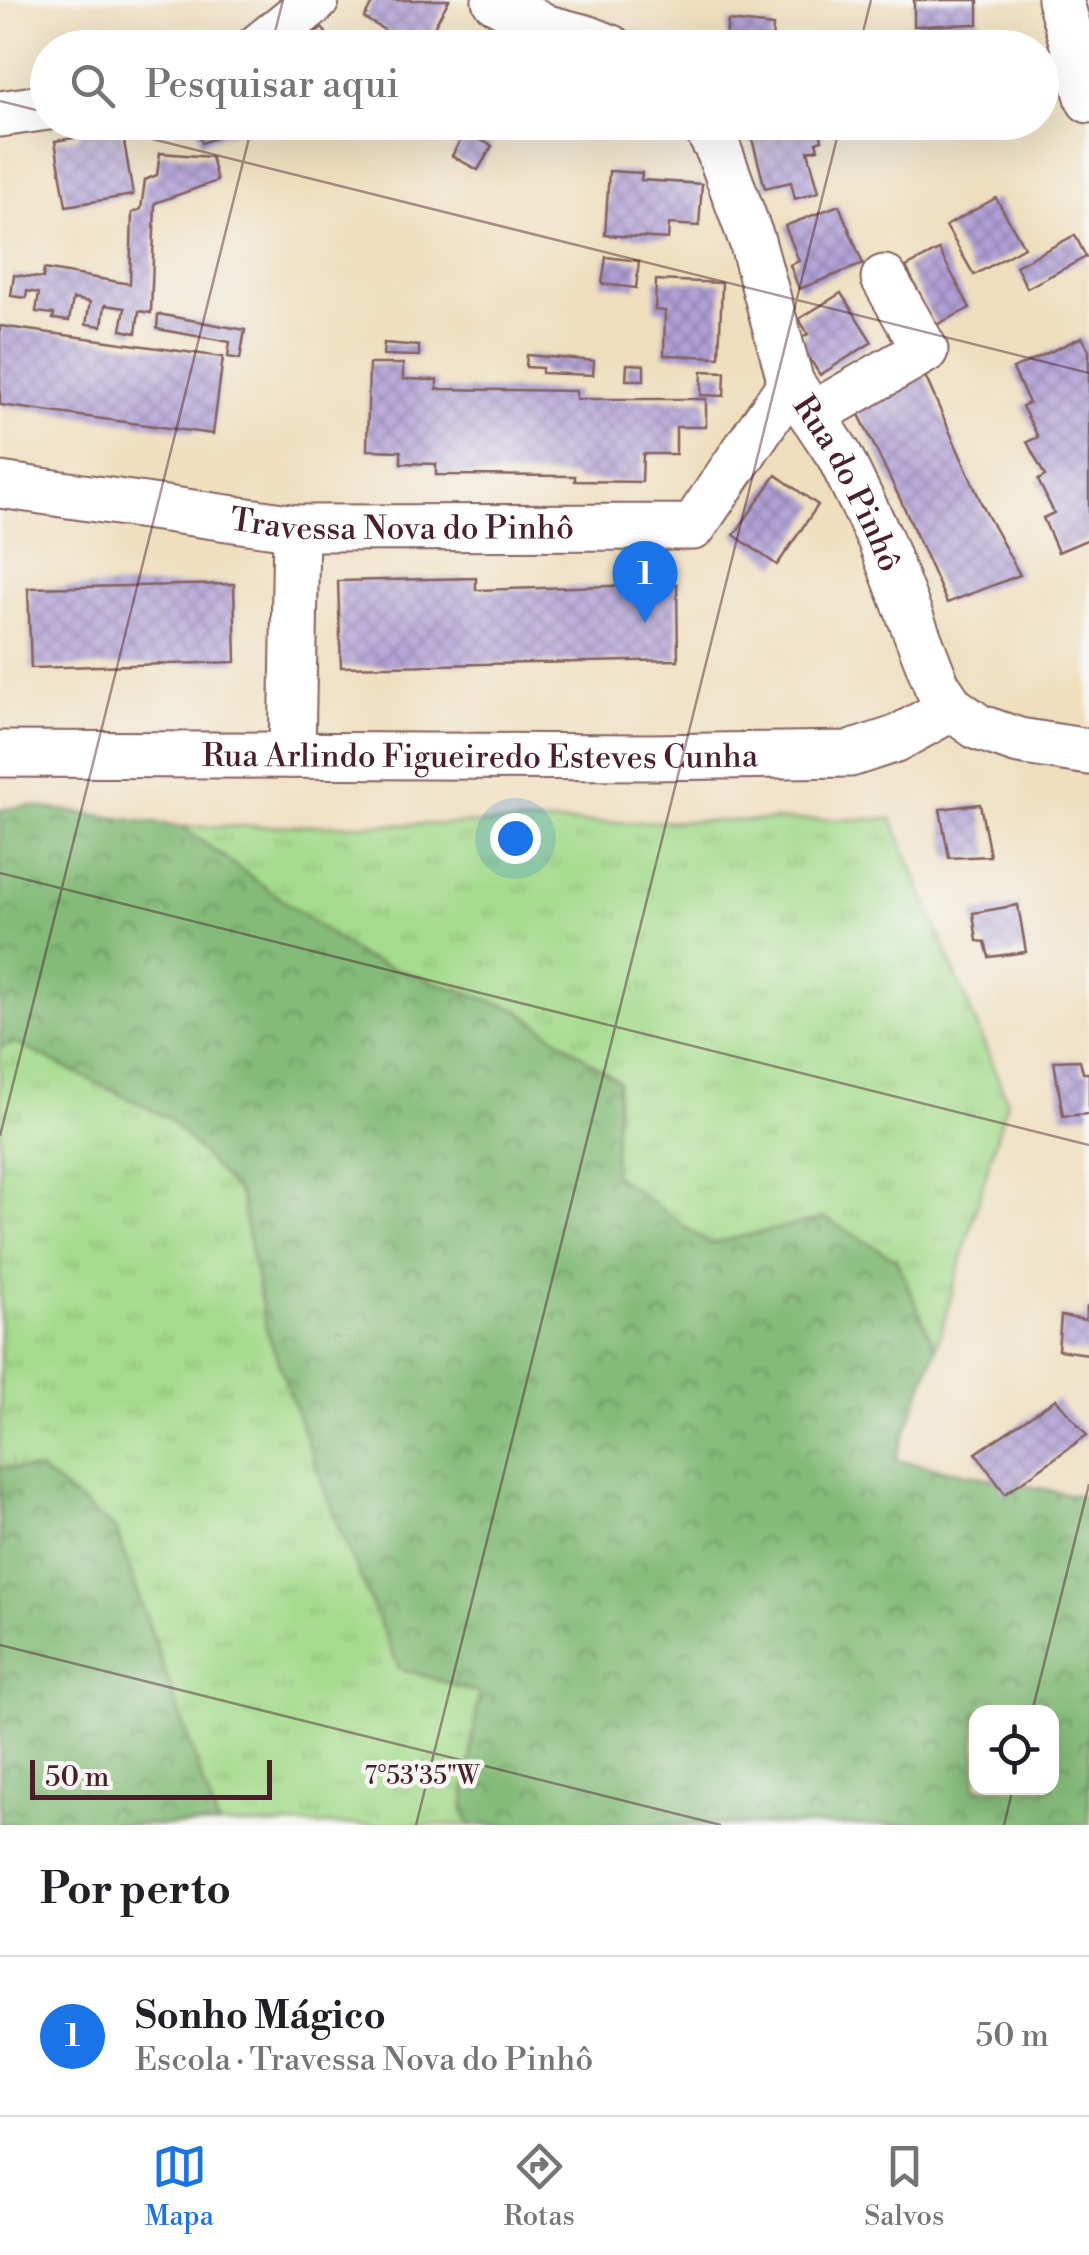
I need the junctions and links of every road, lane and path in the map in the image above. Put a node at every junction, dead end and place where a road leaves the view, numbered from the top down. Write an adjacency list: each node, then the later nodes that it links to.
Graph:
1 (316, 0): 4 (street)
2 (495, 0): 5 (street)
3 (1060, 0): 6 (street)
4 (280, 30)
5 (554, 30)
6 (1089, 100)
7 (30, 110): 8 (street)
8 (0, 114)
9 (713, 140): 11 (street, Rua do Pinhô)
10 (884, 278): 11 (street)
11 (802, 399): 13 (street, Travessa Nova do Pinhô); 14 (street, Rua do Pinhô)
12 (0, 484): 13 (street, Travessa Nova do Pinhô)
13 (296, 528): 17 (street)
14 (952, 708): 15 (street); 17 (street, Rua Arlindo Figueiredo Esteves Cunha)
15 (1089, 752)
16 (0, 754): 17 (street, Rua Arlindo Figueiredo Esteves Cunha)
17 (292, 754)

